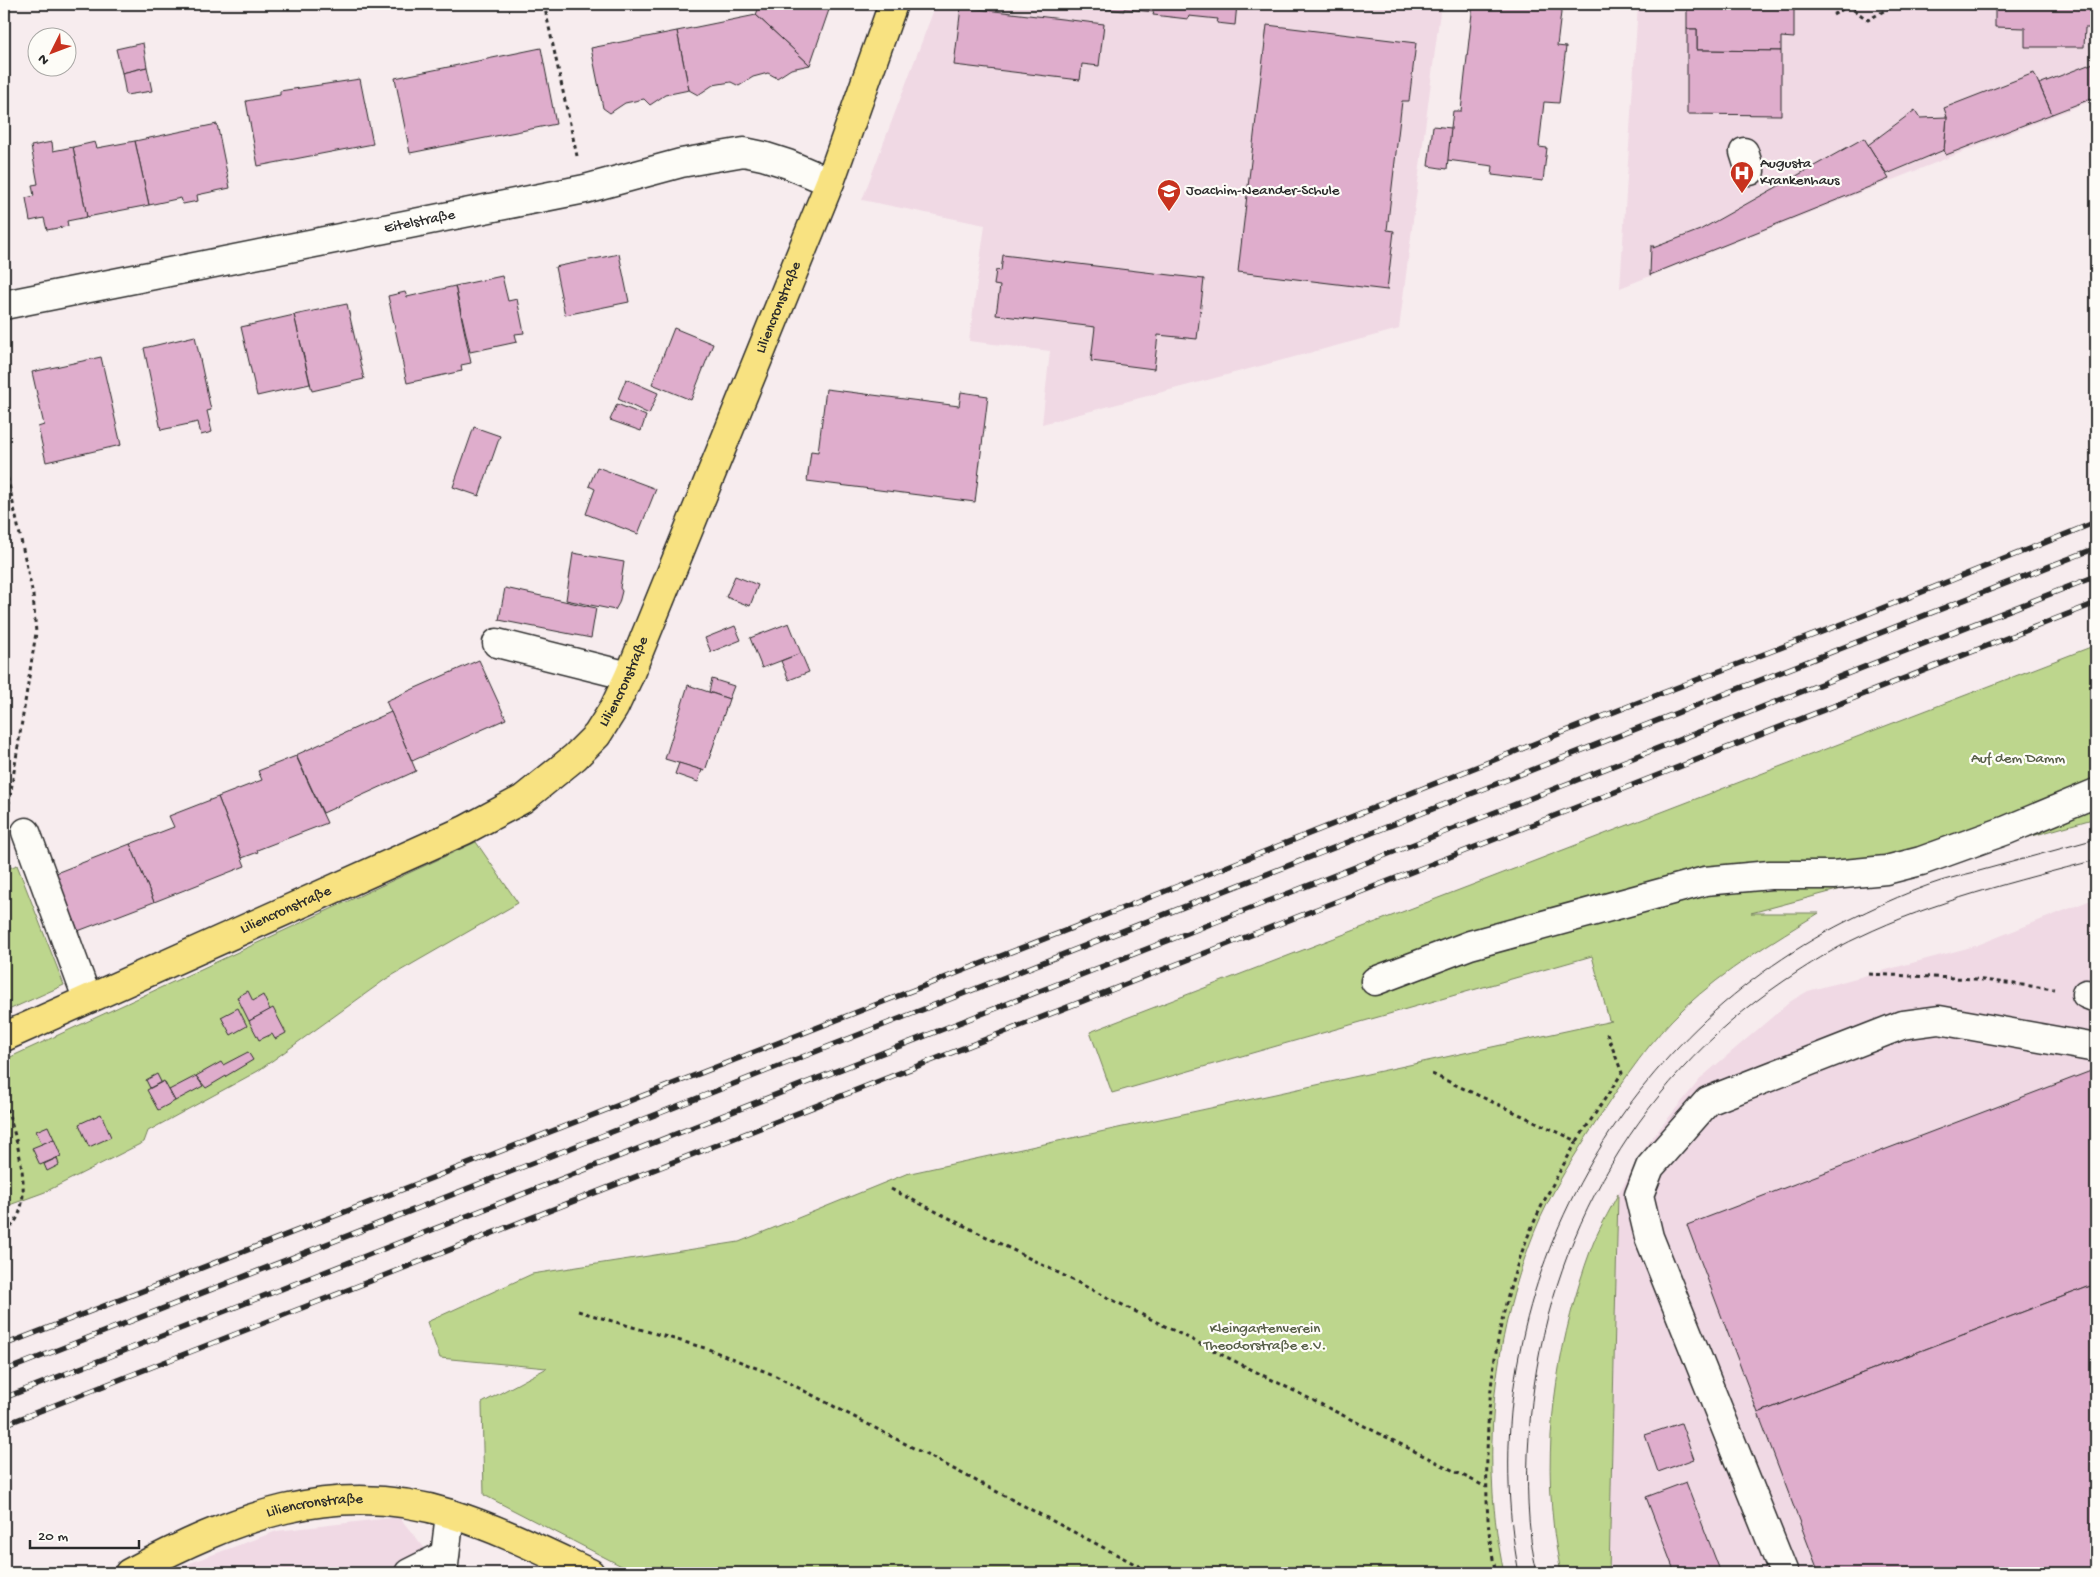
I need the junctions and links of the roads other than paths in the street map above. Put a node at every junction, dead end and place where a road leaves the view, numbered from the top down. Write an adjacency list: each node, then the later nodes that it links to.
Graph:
1 (893, 4): 2 (main road, Liliencronstraße)
2 (830, 182): 3 (street, Eitelstraße); 5 (main road, Liliencronstraße)
3 (4, 305)
4 (497, 643): 5 (street)
5 (629, 676): 9 (main road, Liliencronstraße)
6 (2096, 794): 8 (street)
7 (26, 832): 9 (street)
8 (1375, 981)
9 (87, 998): 10 (main road, Liliencronstraße)
10 (4, 1037)
11 (2096, 1048): 17 (street)
12 (450, 1514): 13 (street); 14 (main road, Liliencronstraße); 16 (main road, Liliencronstraße)
13 (444, 1564): 15 (street)
14 (129, 1573)
15 (409, 1573)
16 (590, 1573)
17 (1784, 1573)

